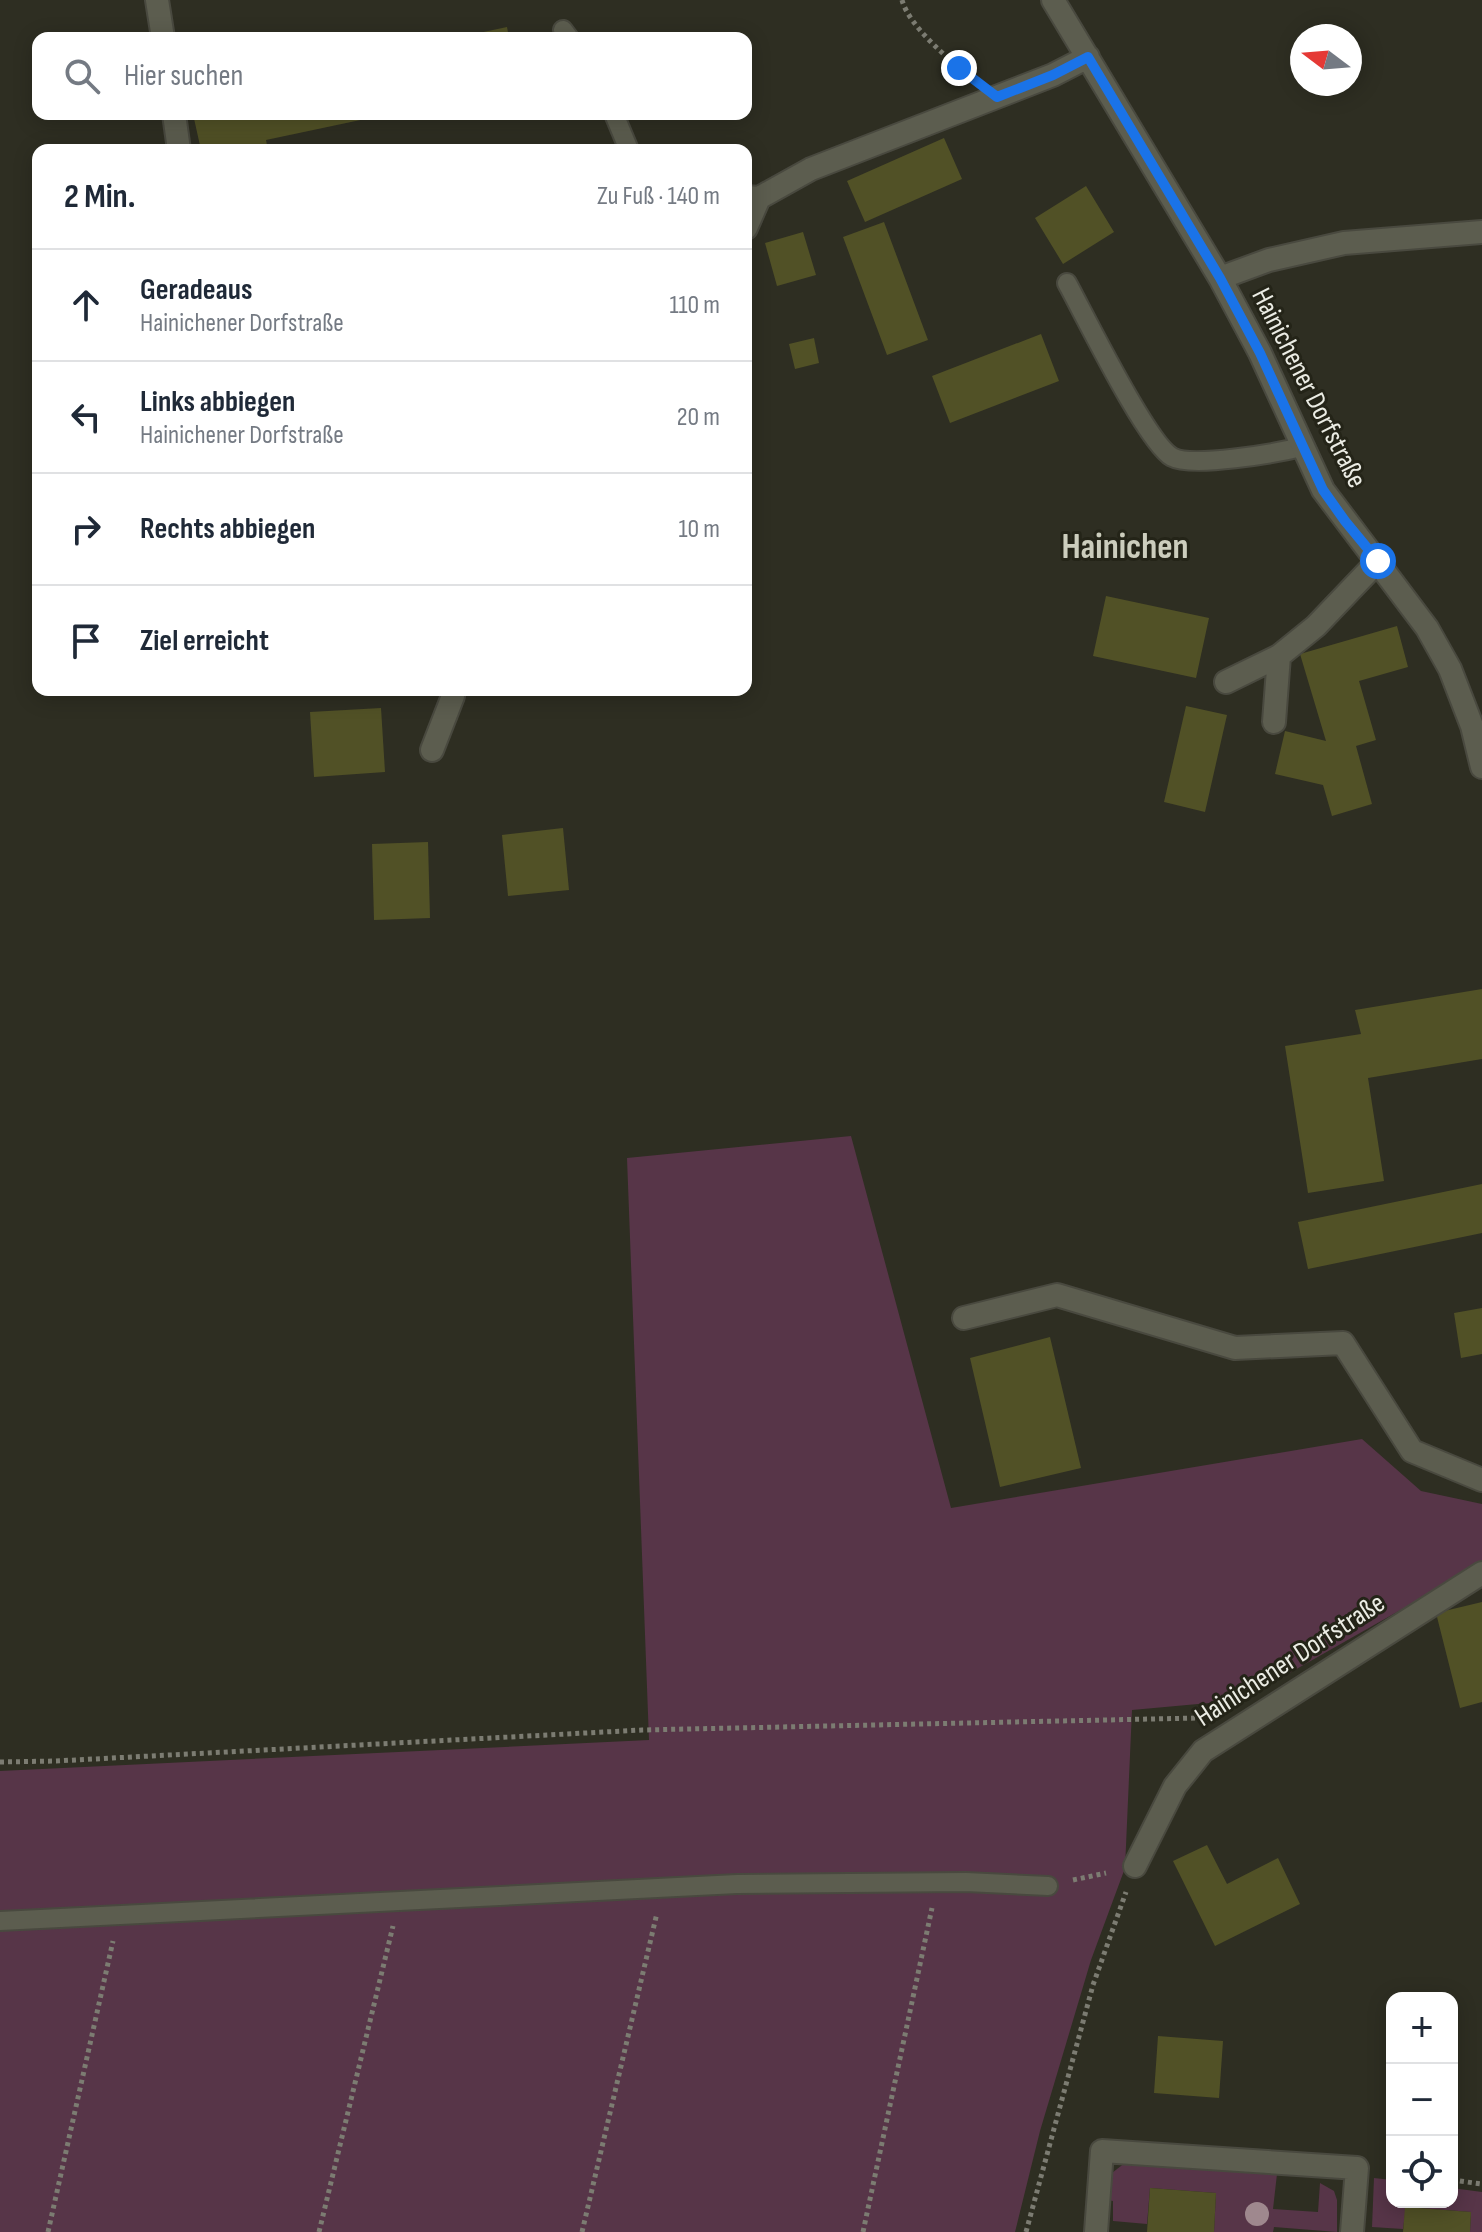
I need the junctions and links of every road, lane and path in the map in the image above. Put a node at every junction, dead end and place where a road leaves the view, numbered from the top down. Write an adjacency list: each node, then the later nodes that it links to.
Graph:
1 (157, 0): 4 (street)
2 (902, 0): 6 (path)
3 (1053, 0): 5 (street, Hainichener Dorfstraße)
4 (162, 32)
5 (1088, 57): 6 (street); 13 (street, Hainichener Dorfstraße)
6 (997, 97): 11 (street)
7 (175, 120): 9 (street)
8 (616, 120): 10 (lane)
9 (178, 144)
10 (626, 144)
11 (752, 198)
12 (1482, 232): 13 (street, Hainichener Dorfstraße)
13 (1220, 278): 15 (street, Hainichener Dorfstraße)
14 (1067, 283): 15 (lane)
15 (1301, 447): 16 (street, Hainichener Dorfstraße)
16 (1378, 561): 17 (street); 22 (street, Hainichener Dorfstraße)
17 (1279, 656): 18 (street); 20 (street)
18 (1226, 682)
19 (453, 696): 21 (street)
20 (1274, 722)
21 (432, 750)
22 (1482, 767)
23 (964, 1318): 24 (street)
24 (1482, 1480)
25 (1482, 1573): 26 (street, Hainichener Dorfstraße)
26 (1256, 1717): 27 (path); 28 (street, Hainichener Dorfstraße)
27 (0, 1762)
28 (1135, 1866): 30 (path); 41 (path)
29 (938, 1882): 30 (lane); 31 (lane); 40 (path)
30 (1048, 1886)
31 (663, 1888): 32 (lane); 39 (path)
32 (399, 1902): 33 (lane); 38 (path)
33 (119, 1916): 34 (lane); 37 (path)
34 (0, 1921)
35 (1458, 2181): 36 (path)
36 (1482, 2184)
37 (48, 2232)
38 (319, 2232)
39 (582, 2232)
40 (863, 2232)
41 (1026, 2232)
42 (1096, 2232): 43 (street)
43 (1352, 2232)

